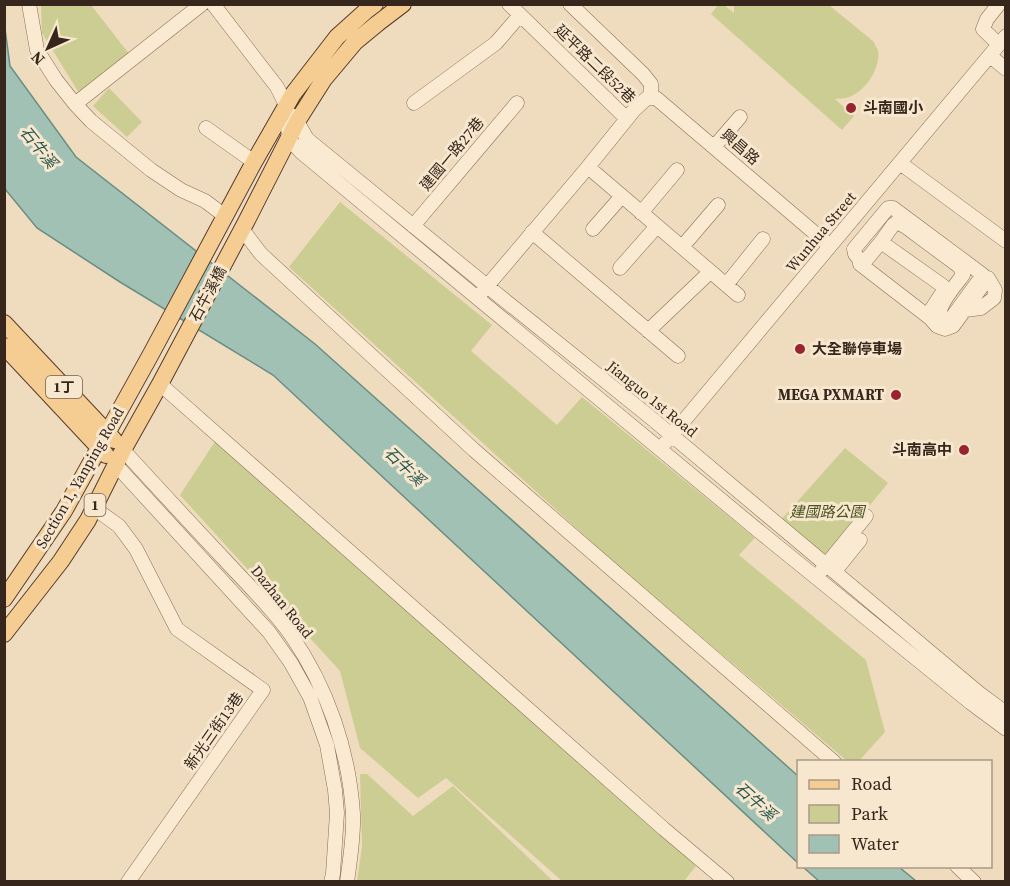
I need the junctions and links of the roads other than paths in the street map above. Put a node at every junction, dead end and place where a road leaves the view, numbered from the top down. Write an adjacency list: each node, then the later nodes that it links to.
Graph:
1 (29, 4): 16 (street)
2 (202, 4): 16 (street)
3 (213, 4): 18 (street, Jianguo 1st Road)
4 (403, 4): 10 (main road, 1)
5 (509, 4): 9 (street, 延平路二段52巷)
6 (570, 4): 14 (street)
7 (999, 4): 11 (street)
8 (368, 6): 10 (street); 18 (main road, 1)
9 (520, 15): 17 (street); 20 (street, 延平路二段52巷)
10 (378, 23): 21 (main road, 1)
11 (999, 37): 12 (street, Wunhua Street)
12 (990, 56): 13 (street); 26 (street, Wunhua Street)
13 (1005, 69)
14 (651, 98): 20 (street); 24 (street, 興昌路)
15 (517, 103): 34 (street, 建國一路27巷)
16 (75, 104): 32 (street)
17 (414, 104)
18 (286, 105): 21 (street, Jianguo 1st Road); 23 (street); 25 (main road, 1)
19 (740, 117): 24 (street)
20 (627, 118): 27 (street, 延平路二段52巷)
21 (298, 120): 23 (main road, 1); 34 (street, Jianguo 1st Road)
22 (206, 128): 25 (street)
23 (290, 139): 33 (main road, 1); 47 (street, Jianguo 1st Road)
24 (714, 147): 41 (street, 興昌路)
25 (254, 162): 32 (main road, 1)
26 (900, 163): 39 (street); 41 (street, Wunhua Street)
27 (588, 167): 29 (street); 37 (street, 延平路二段52巷)
28 (677, 170): 31 (street)
29 (622, 196): 31 (street); 36 (street)
30 (718, 204): 42 (street)
31 (641, 213): 35 (street)
32 (226, 214): 55 (main road, 石牛溪橋 / 1)
33 (244, 226): 57 (main road, 石牛溪橋 / 1); 72 (street)
34 (413, 226): 47 (street, Jianguo 1st Road)
35 (657, 226): 42 (street); 44 (street)
36 (593, 229)
37 (532, 232): 47 (street, 延平路二段52巷); 53 (street)
38 (763, 239): 46 (street)
39 (1005, 241)
40 (881, 242): 43 (street); 43 (street); 51 (street)
41 (830, 246): 59 (street, Wunhua Street)
42 (682, 247): 45 (street)
43 (859, 259): 51 (street)
44 (620, 268)
45 (711, 272): 46 (street); 53 (street)
46 (726, 285): 48 (street)
47 (482, 292): 59 (street, Jianguo 1st Road); 61 (street, Jianguo 1st Road)
48 (738, 295)
49 (1000, 299): 50 (street); 50 (street)
50 (964, 310): 51 (street)
51 (930, 318)
52 (4, 323): 60 (main road, 1丁)
53 (648, 331): 56 (street)
54 (4, 346): 60 (main road, 1丁)
55 (151, 354): 60 (main road, Section 1, Yanping Road / 1)
56 (678, 356)
57 (170, 366): 58 (main road, Section 1, Yanping Road / 1)
58 (160, 384): 62 (main road, Section 1, Yanping Road / 1); 77 (street)
59 (671, 435): 61 (street, Wunhua Street); 66 (street, Jianguo 1st Road)
60 (104, 440): 62 (main road, 1丁); 68 (main road, Section 1, Yanping Road / 1)
61 (661, 448): 67 (street, Jianguo 1st Road)
62 (119, 458): 63 (main road, Section 1, Yanping Road / 1); 75 (street, Dazhan Road); 76 (street, Dazhan Road)
63 (94, 508): 69 (main road, Section 1, Yanping Road / 1); 74 (street, 新光三街13巷)
64 (866, 516): 66 (street)
65 (860, 540): 66 (street)
66 (830, 568): 67 (street); 70 (street, Jianguo 1st Road)
67 (816, 577): 70 (street, Jianguo 1st Road)
68 (4, 599)
69 (4, 633)
70 (999, 708): 71 (street, Jianguo 1st Road)
71 (1005, 729)
72 (832, 760)
73 (958, 868): 78 (street)
74 (128, 882)
75 (331, 882)
76 (347, 882)
77 (727, 882)
78 (974, 882)

